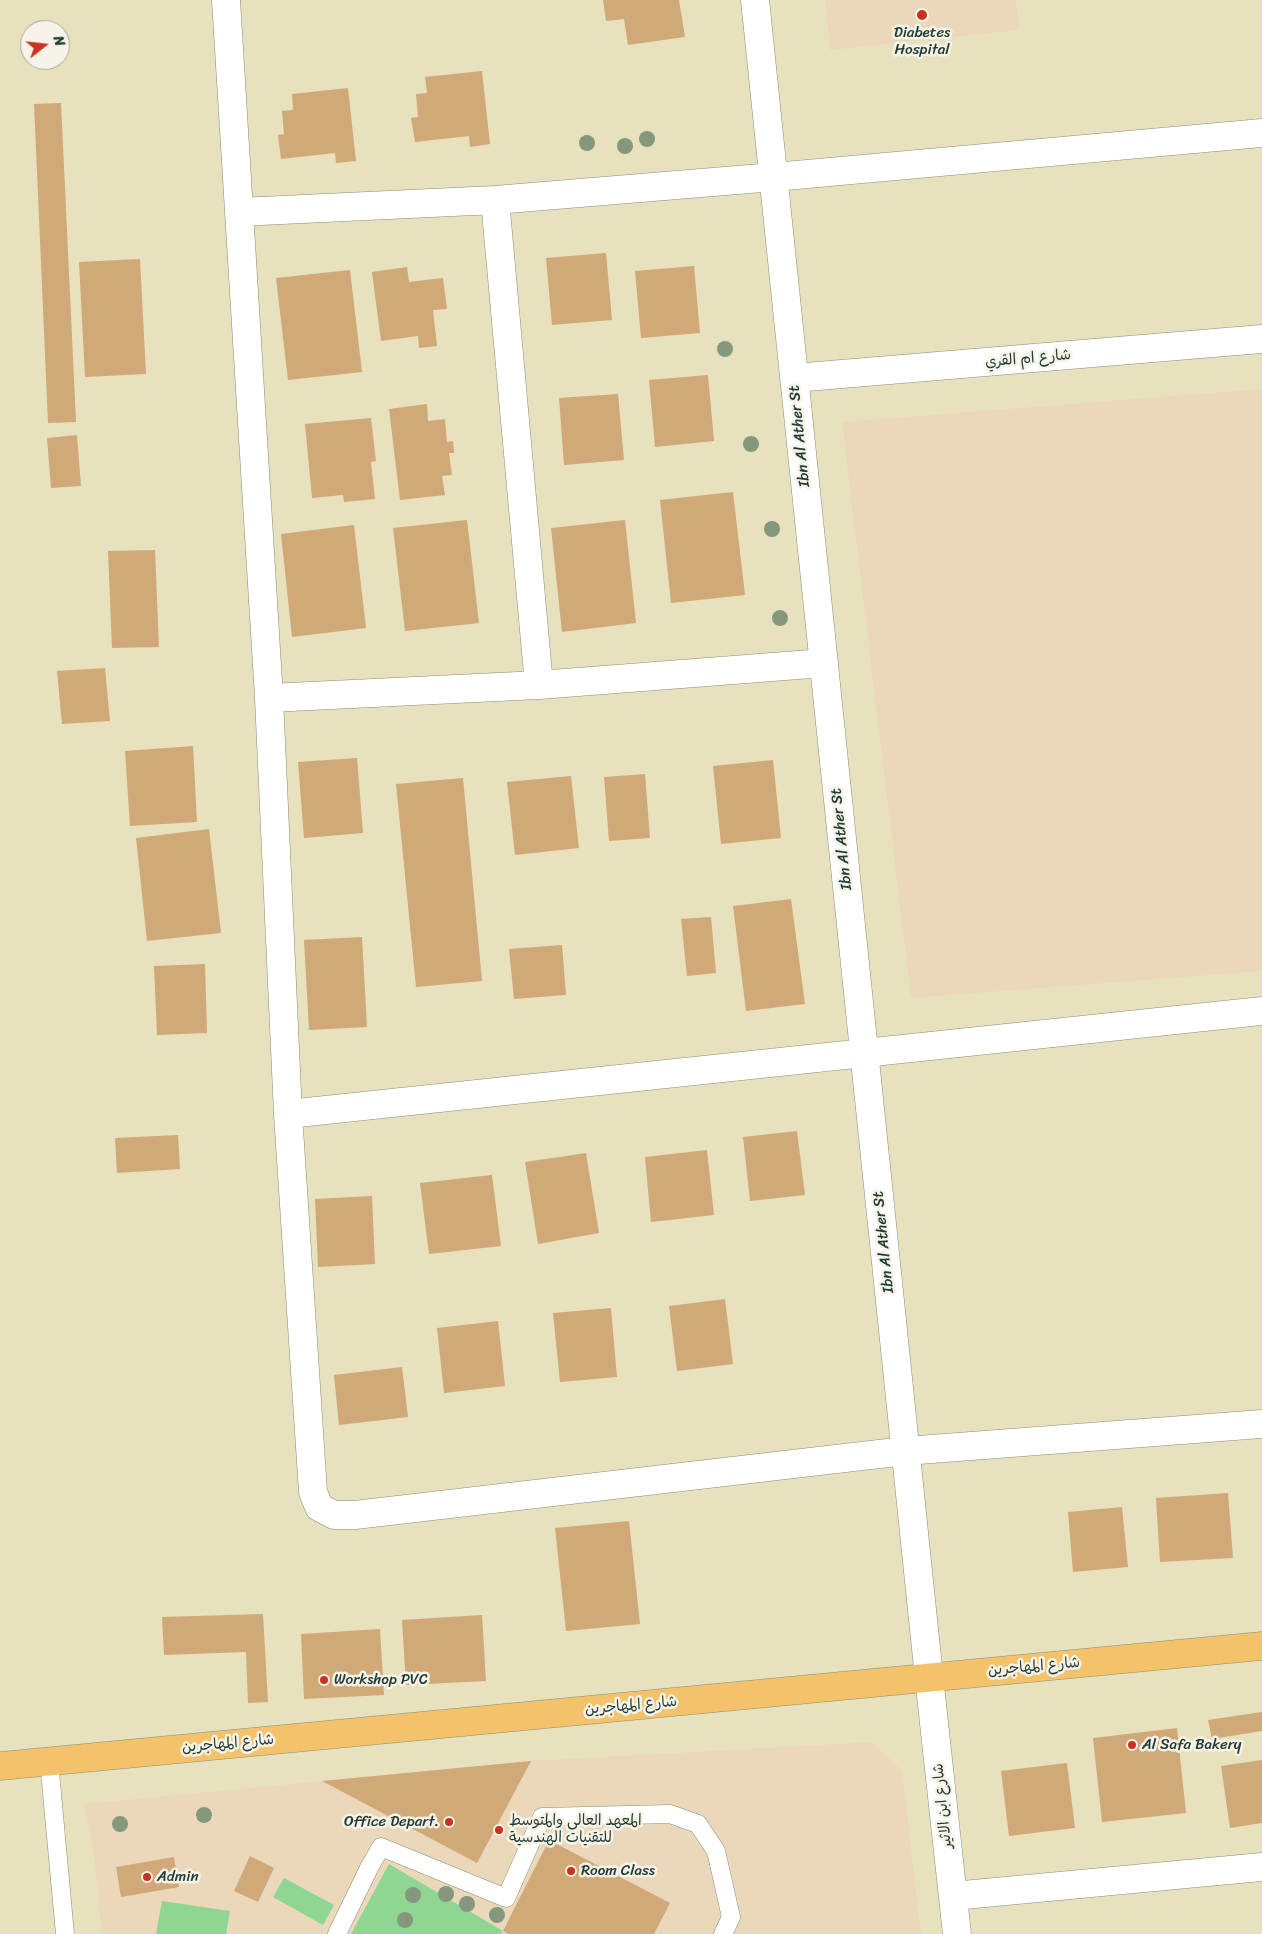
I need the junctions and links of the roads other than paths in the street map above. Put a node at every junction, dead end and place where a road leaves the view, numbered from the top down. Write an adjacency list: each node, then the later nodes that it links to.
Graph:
1 (226, 0): 6 (street)
2 (755, 0): 4 (street, Ibn Al Ather St)
3 (1262, 133): 4 (street)
4 (774, 177): 5 (street); 8 (street, Ibn Al Ather St)
5 (495, 200): 6 (street); 10 (street)
6 (239, 212): 11 (street)
7 (1262, 339): 8 (street, شارع ام القري)
8 (794, 378): 9 (street, Ibn Al Ather St)
9 (824, 664): 10 (street); 13 (street, Ibn Al Ather St)
10 (539, 685): 11 (street)
11 (269, 698): 14 (street)
12 (1262, 1011): 13 (street)
13 (864, 1052): 14 (street); 16 (street, Ibn Al Ather St)
14 (288, 1114): 16 (street)
15 (1262, 1424): 16 (street)
16 (905, 1451): 18 (street, Ibn Al Ather St)
17 (1262, 1646): 18 (main road, شارع المهاجرين)
18 (929, 1677): 19 (main road, شارع المهاجرين); 22 (street, شارع ابن الاثير)
19 (49, 1761): 20 (main road, شارع المهاجرين); 23 (lane)
20 (0, 1766)
21 (1262, 1868): 22 (street)
22 (953, 1896): 26 (street, شارع ابن الاثير)
23 (65, 1934)
24 (337, 1934): 25 (lane)
25 (723, 1934)
26 (957, 1934)

